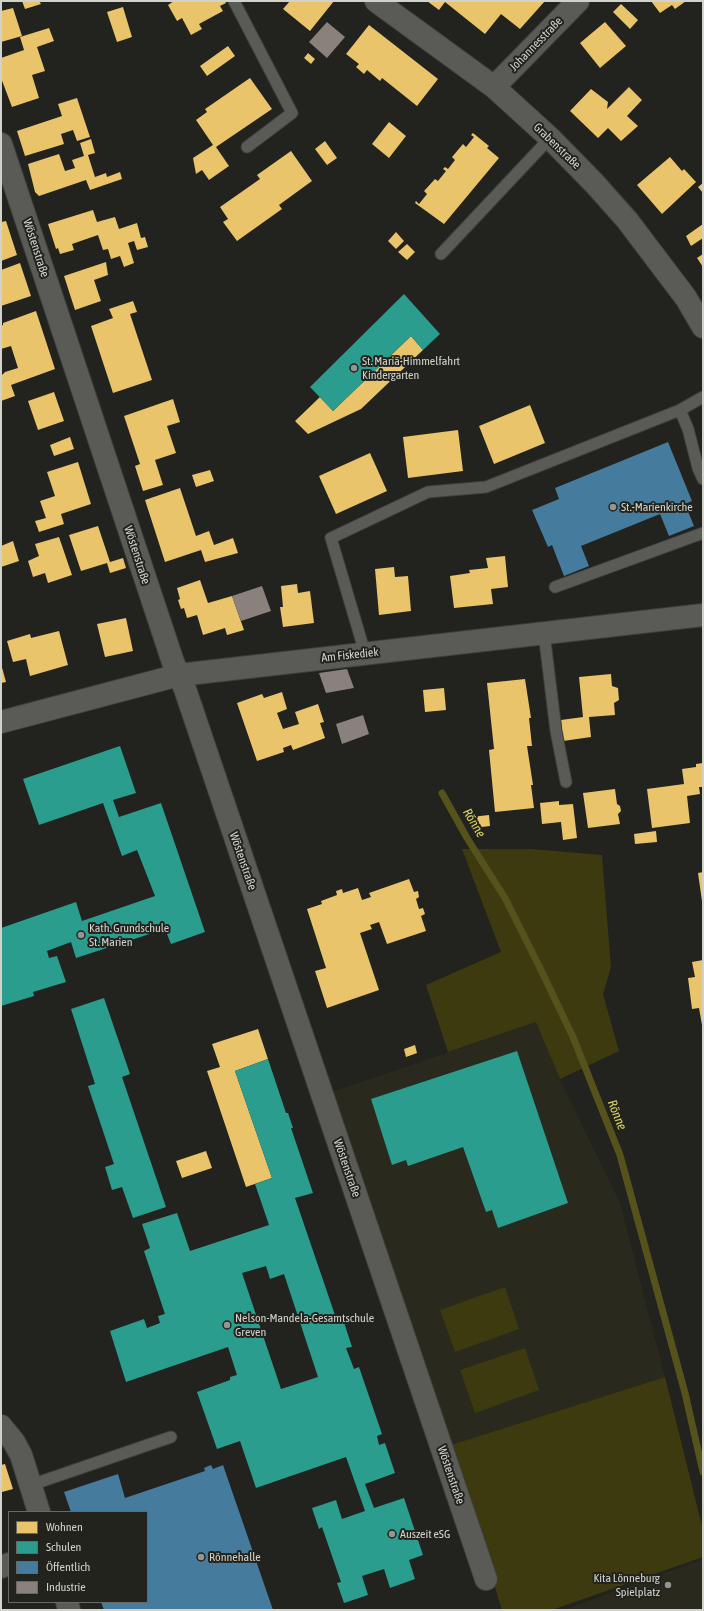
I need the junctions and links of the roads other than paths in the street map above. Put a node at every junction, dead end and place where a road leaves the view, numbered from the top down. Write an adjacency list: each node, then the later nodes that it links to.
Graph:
1 (234, 1): 7 (lane)
2 (376, 1): 4 (street, Grabenstraße)
3 (578, 1): 4 (street, Johannesstraße)
4 (494, 87): 5 (street, Grabenstraße)
5 (550, 138): 8 (lane); 9 (street, Grabenstraße)
6 (1, 144): 18 (street, Wöstenstraße)
7 (247, 147)
8 (441, 254)
9 (703, 327)
10 (703, 397): 11 (lane)
11 (680, 410): 12 (lane); 17 (lane)
12 (703, 479)
13 (703, 533): 14 (lane)
14 (555, 587)
15 (703, 615): 16 (street, Am Fiskediek)
16 (544, 634): 17 (street, Am Fiskediek); 20 (lane)
17 (365, 653): 18 (street, Am Fiskediek)
18 (180, 675): 19 (street, Am Fiskediek); 25 (street, Wöstenstraße)
19 (1, 722)
20 (566, 782)
21 (1, 1427): 23 (street)
22 (171, 1437): 23 (lane)
23 (31, 1486): 24 (street)
24 (39, 1511)
25 (486, 1579)

